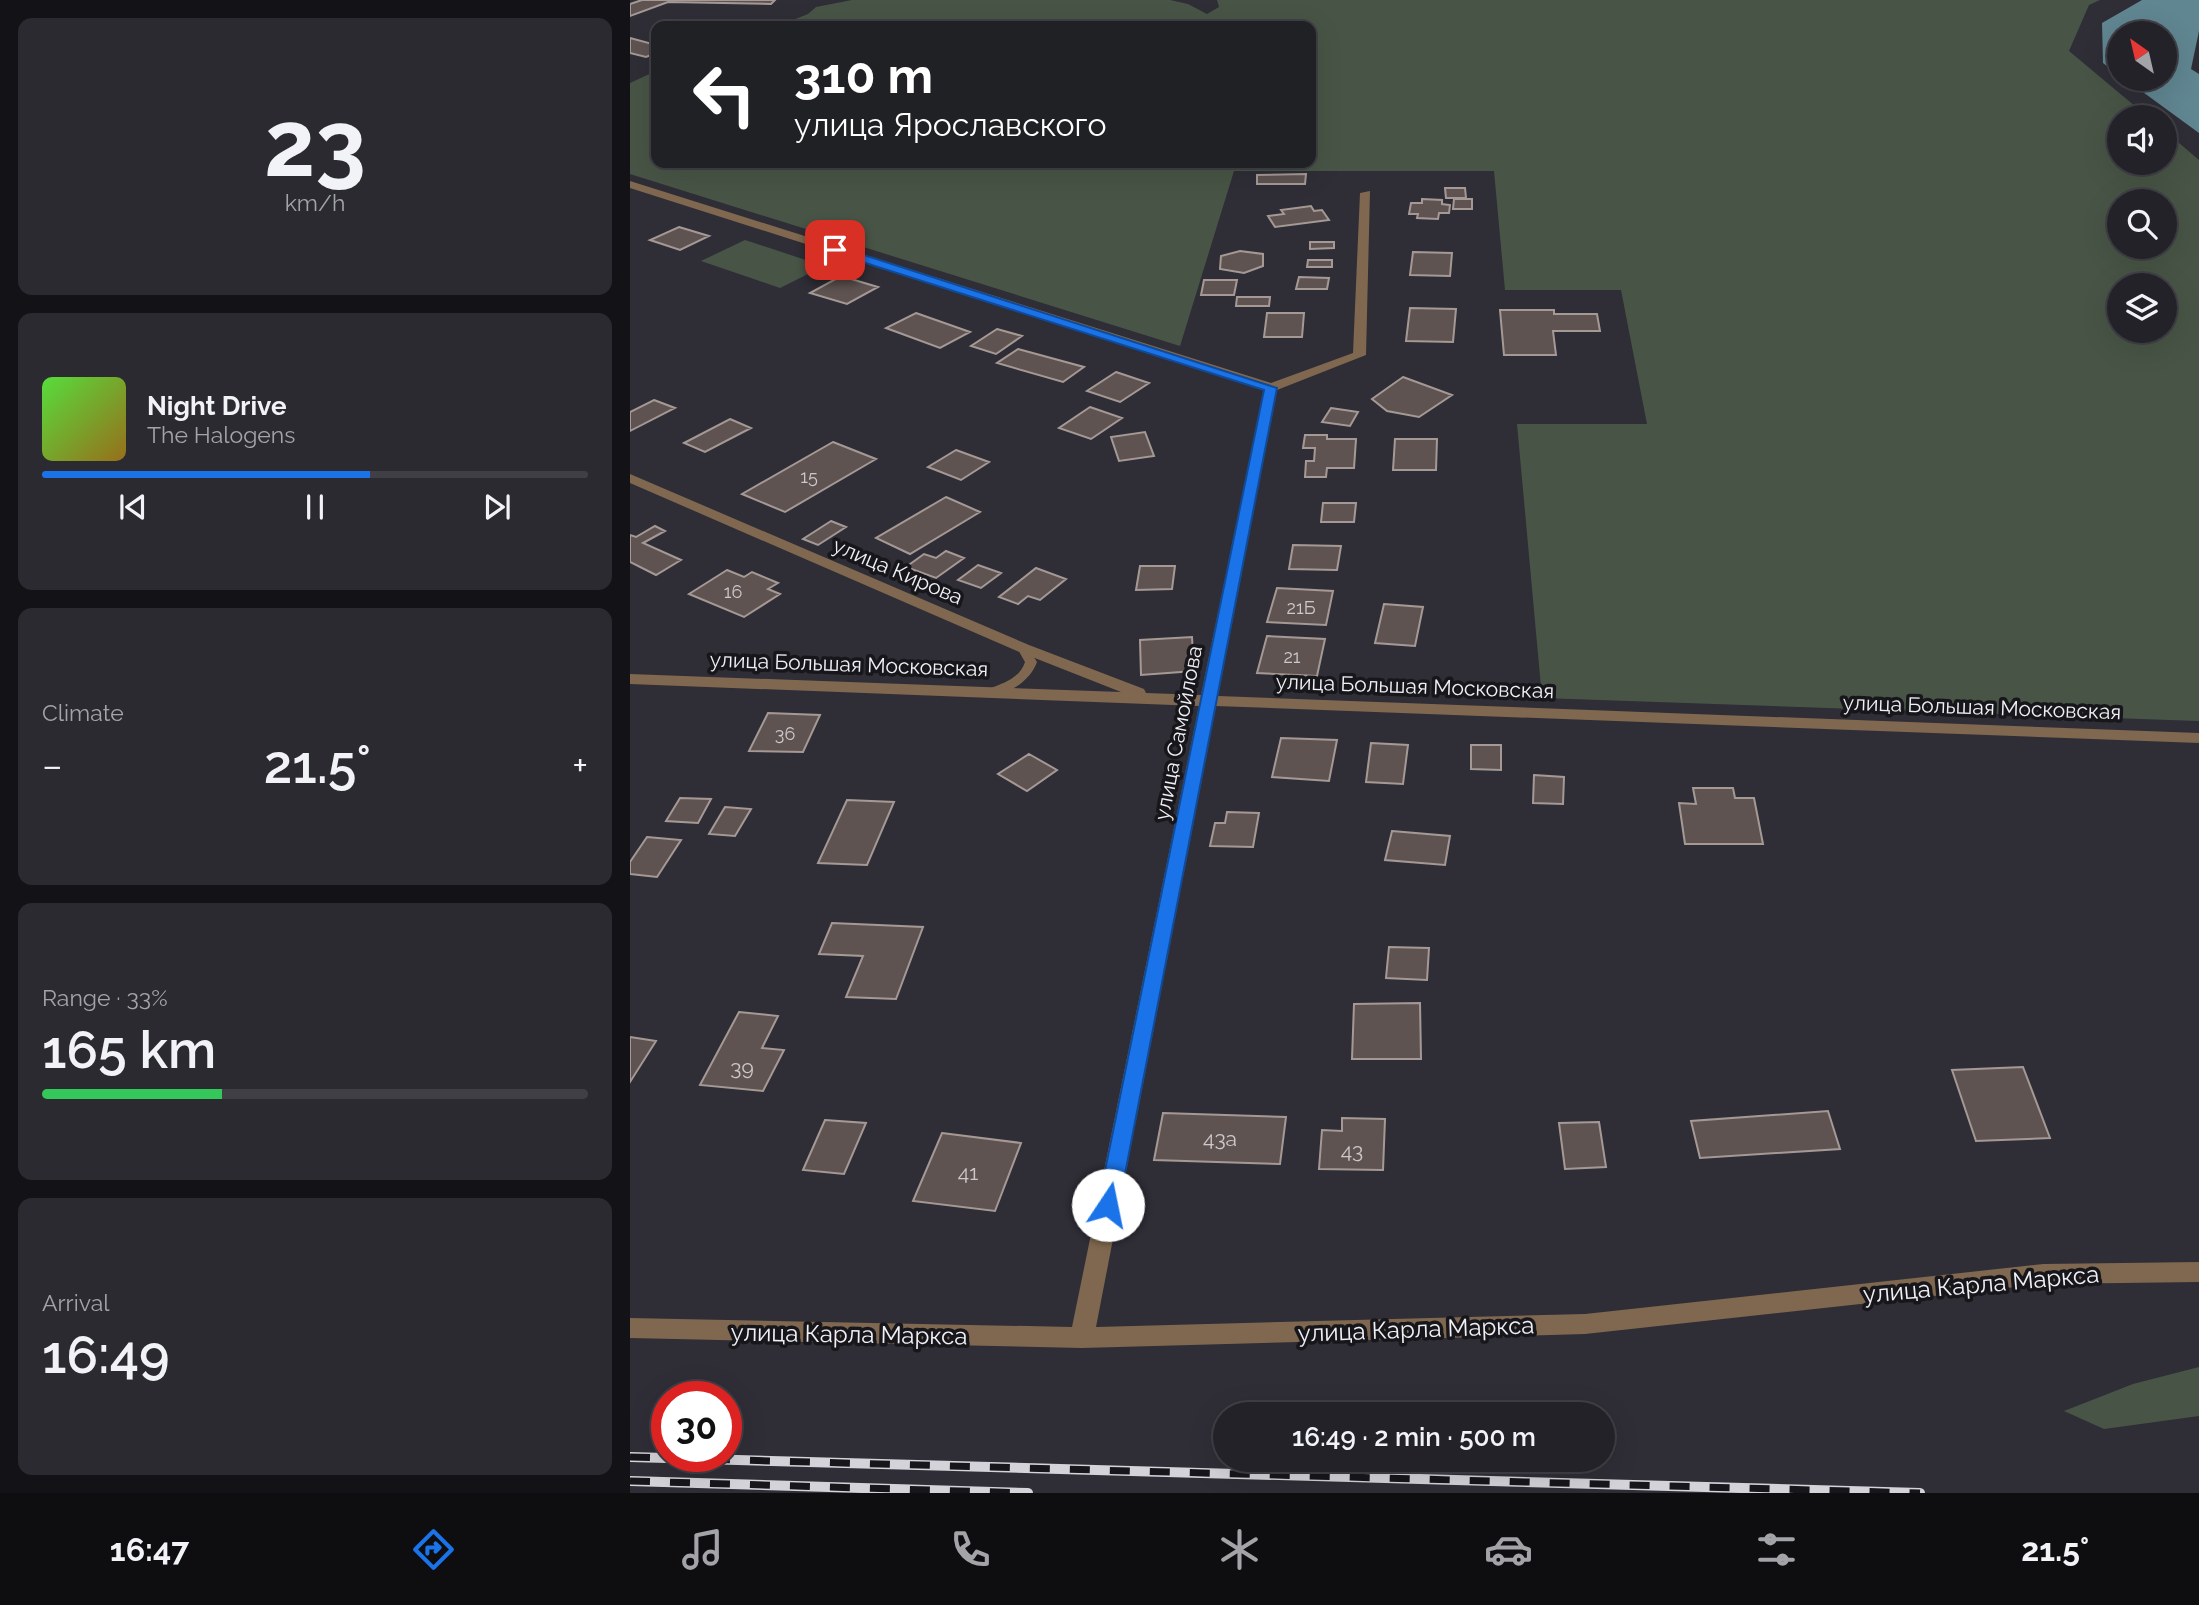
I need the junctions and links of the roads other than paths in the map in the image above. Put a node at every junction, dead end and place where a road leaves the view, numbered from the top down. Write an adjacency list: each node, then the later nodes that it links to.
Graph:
1 (630, 184): 3 (street)
2 (1366, 193): 3 (street)
3 (1271, 388): 9 (street, улица Самойлова)
4 (630, 478): 5 (street, улица Кирова)
5 (1023, 648): 7 (lane); 8 (street, улица Кирова)
6 (630, 679): 7 (street, улица Большая Московская)
7 (993, 692): 8 (street, улица Большая Московская)
8 (1151, 698): 9 (street, улица Большая Московская)
9 (1208, 701): 10 (street, улица Большая Московская); 13 (street, улица Самойлова)
10 (2199, 738)
11 (2199, 1272): 13 (street, улица Карла Маркса)
12 (630, 1328): 13 (street, улица Карла Маркса)
13 (1082, 1338)

